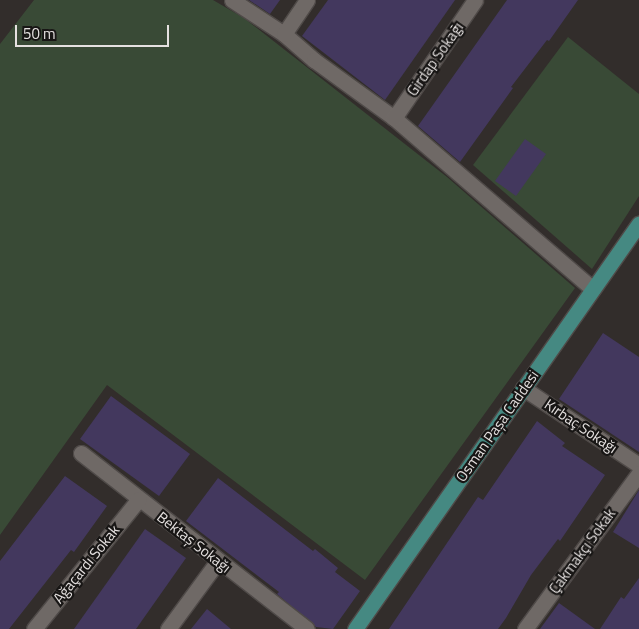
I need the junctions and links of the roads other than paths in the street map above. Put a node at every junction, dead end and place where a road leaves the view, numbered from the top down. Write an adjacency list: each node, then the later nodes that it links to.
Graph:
1 (232, 0): 4 (street)
2 (307, 0): 4 (street)
3 (476, 0): 5 (street, Girdap Sokağı)
4 (284, 34): 5 (street)
5 (394, 118): 7 (street)
6 (639, 224): 7 (main road, Osman Paşa Caddesi)
7 (593, 289): 8 (main road, Osman Paşa Caddesi)
8 (524, 388): 10 (street, Kırbaç Sokağı); 17 (main road, Osman Paşa Caddesi)
9 (82, 454): 12 (street, Bektaş Sokağı)
10 (639, 465)
11 (639, 473): 18 (street, Çakmakçı Sokak)
12 (139, 499): 13 (street, Bektaş Sokağı); 14 (street, Ağaçardı Sokak)
13 (218, 561): 15 (street); 16 (street, Bektaş Sokağı)
14 (34, 629)
15 (168, 629)
16 (307, 629)
17 (355, 629)
18 (525, 629)

